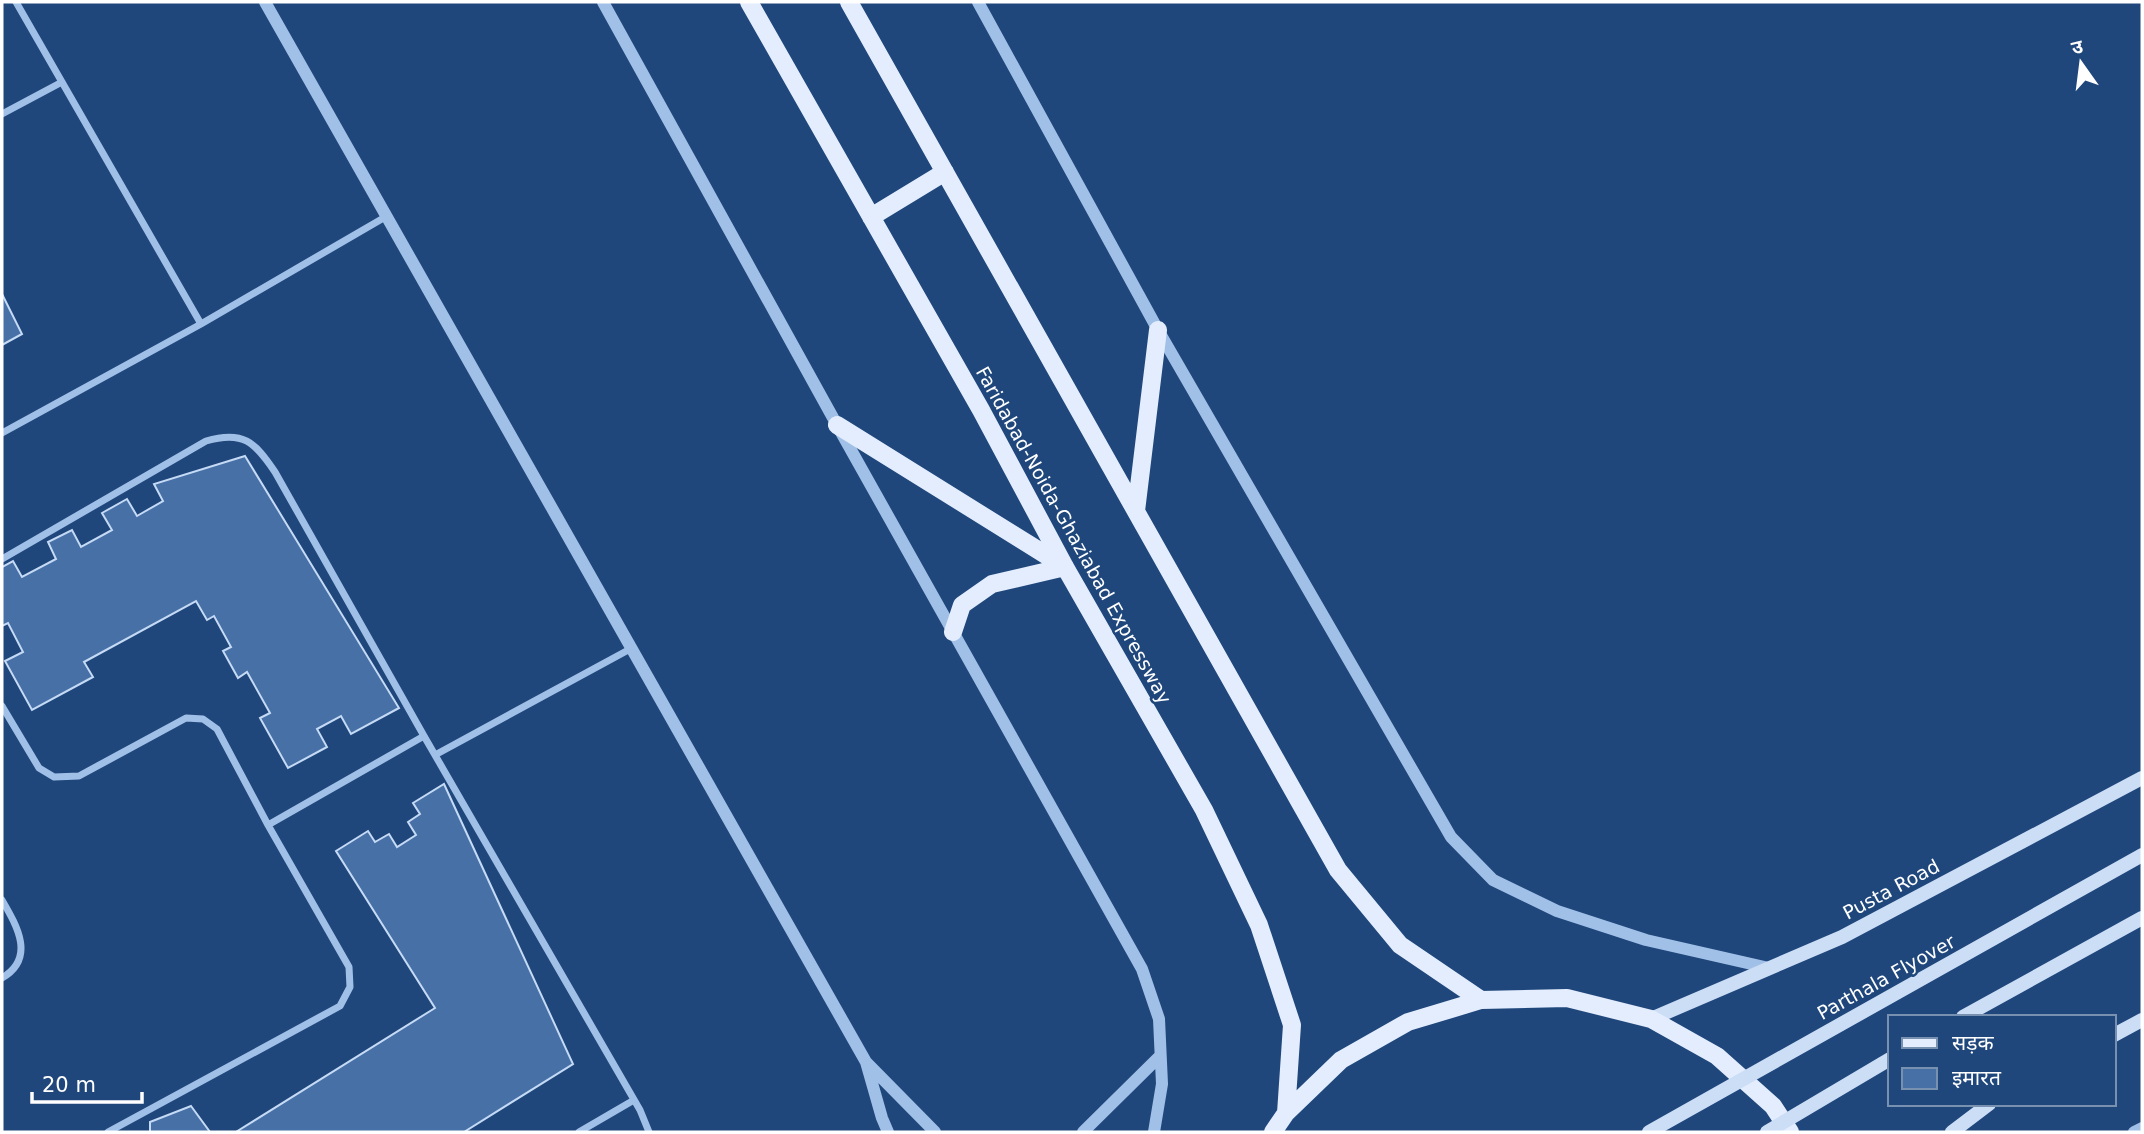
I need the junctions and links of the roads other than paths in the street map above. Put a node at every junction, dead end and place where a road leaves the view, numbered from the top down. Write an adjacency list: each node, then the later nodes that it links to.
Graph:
1 (16, 2): 7 (street)
2 (265, 2): 10 (street)
3 (603, 2): 14 (street)
4 (749, 2): 11 (main road, Faridabad-Noida-Ghaziabad Expressway)
5 (849, 2): 9 (main road)
6 (978, 2): 13 (street)
7 (62, 82): 8 (street); 12 (street)
8 (2, 114)
9 (945, 172): 11 (main road); 16 (main road)
10 (387, 216): 12 (street); 20 (street)
11 (871, 216): 18 (main road, Faridabad-Noida-Ghaziabad Expressway)
12 (201, 324): 15 (street)
13 (1158, 330): 16 (main road); 29 (street)
14 (837, 425): 18 (main road); 19 (street)
15 (2, 433)
16 (1136, 511): 31 (main road)
17 (2, 559): 22 (street)
18 (1065, 567): 19 (main road); 41 (main road, Faridabad-Noida-Ghaziabad Expressway)
19 (953, 632): 36 (street)
20 (632, 648): 23 (street); 38 (street)
21 (2, 706): 25 (street)
22 (424, 736): 23 (street); 25 (street)
23 (435, 755): 39 (street)
24 (2142, 778): 29 (main road, Pusta Road)
25 (268, 825): 43 (street)
26 (2142, 855): 51 (main road, Parthala Flyover, bridge)
27 (2, 900): 30 (street)
28 (2142, 918): 32 (main road)
29 (1769, 968): 33 (main road, Pusta Road)
30 (2, 978)
31 (1482, 1000): 33 (main road); 41 (main road)
32 (1968, 1015)
33 (1651, 1019): 53 (main road)
34 (2142, 1020): 35 (main road)
35 (2116, 1034)
36 (1160, 1056): 48 (street); 49 (street)
37 (1888, 1060): 52 (main road, bridge)
38 (866, 1062): 46 (street); 47 (street)
39 (634, 1100): 44 (street); 45 (street)
40 (1986, 1106): 54 (main road)
41 (1286, 1113): 50 (main road)
42 (2142, 1128): 55 (street)
43 (108, 1132)
44 (579, 1132)
45 (649, 1132)
46 (888, 1132)
47 (935, 1132)
48 (1083, 1132)
49 (1154, 1132)
50 (1273, 1132)
51 (1649, 1132)
52 (1767, 1132)
53 (1790, 1132)
54 (1952, 1132)
55 (2134, 1132)

